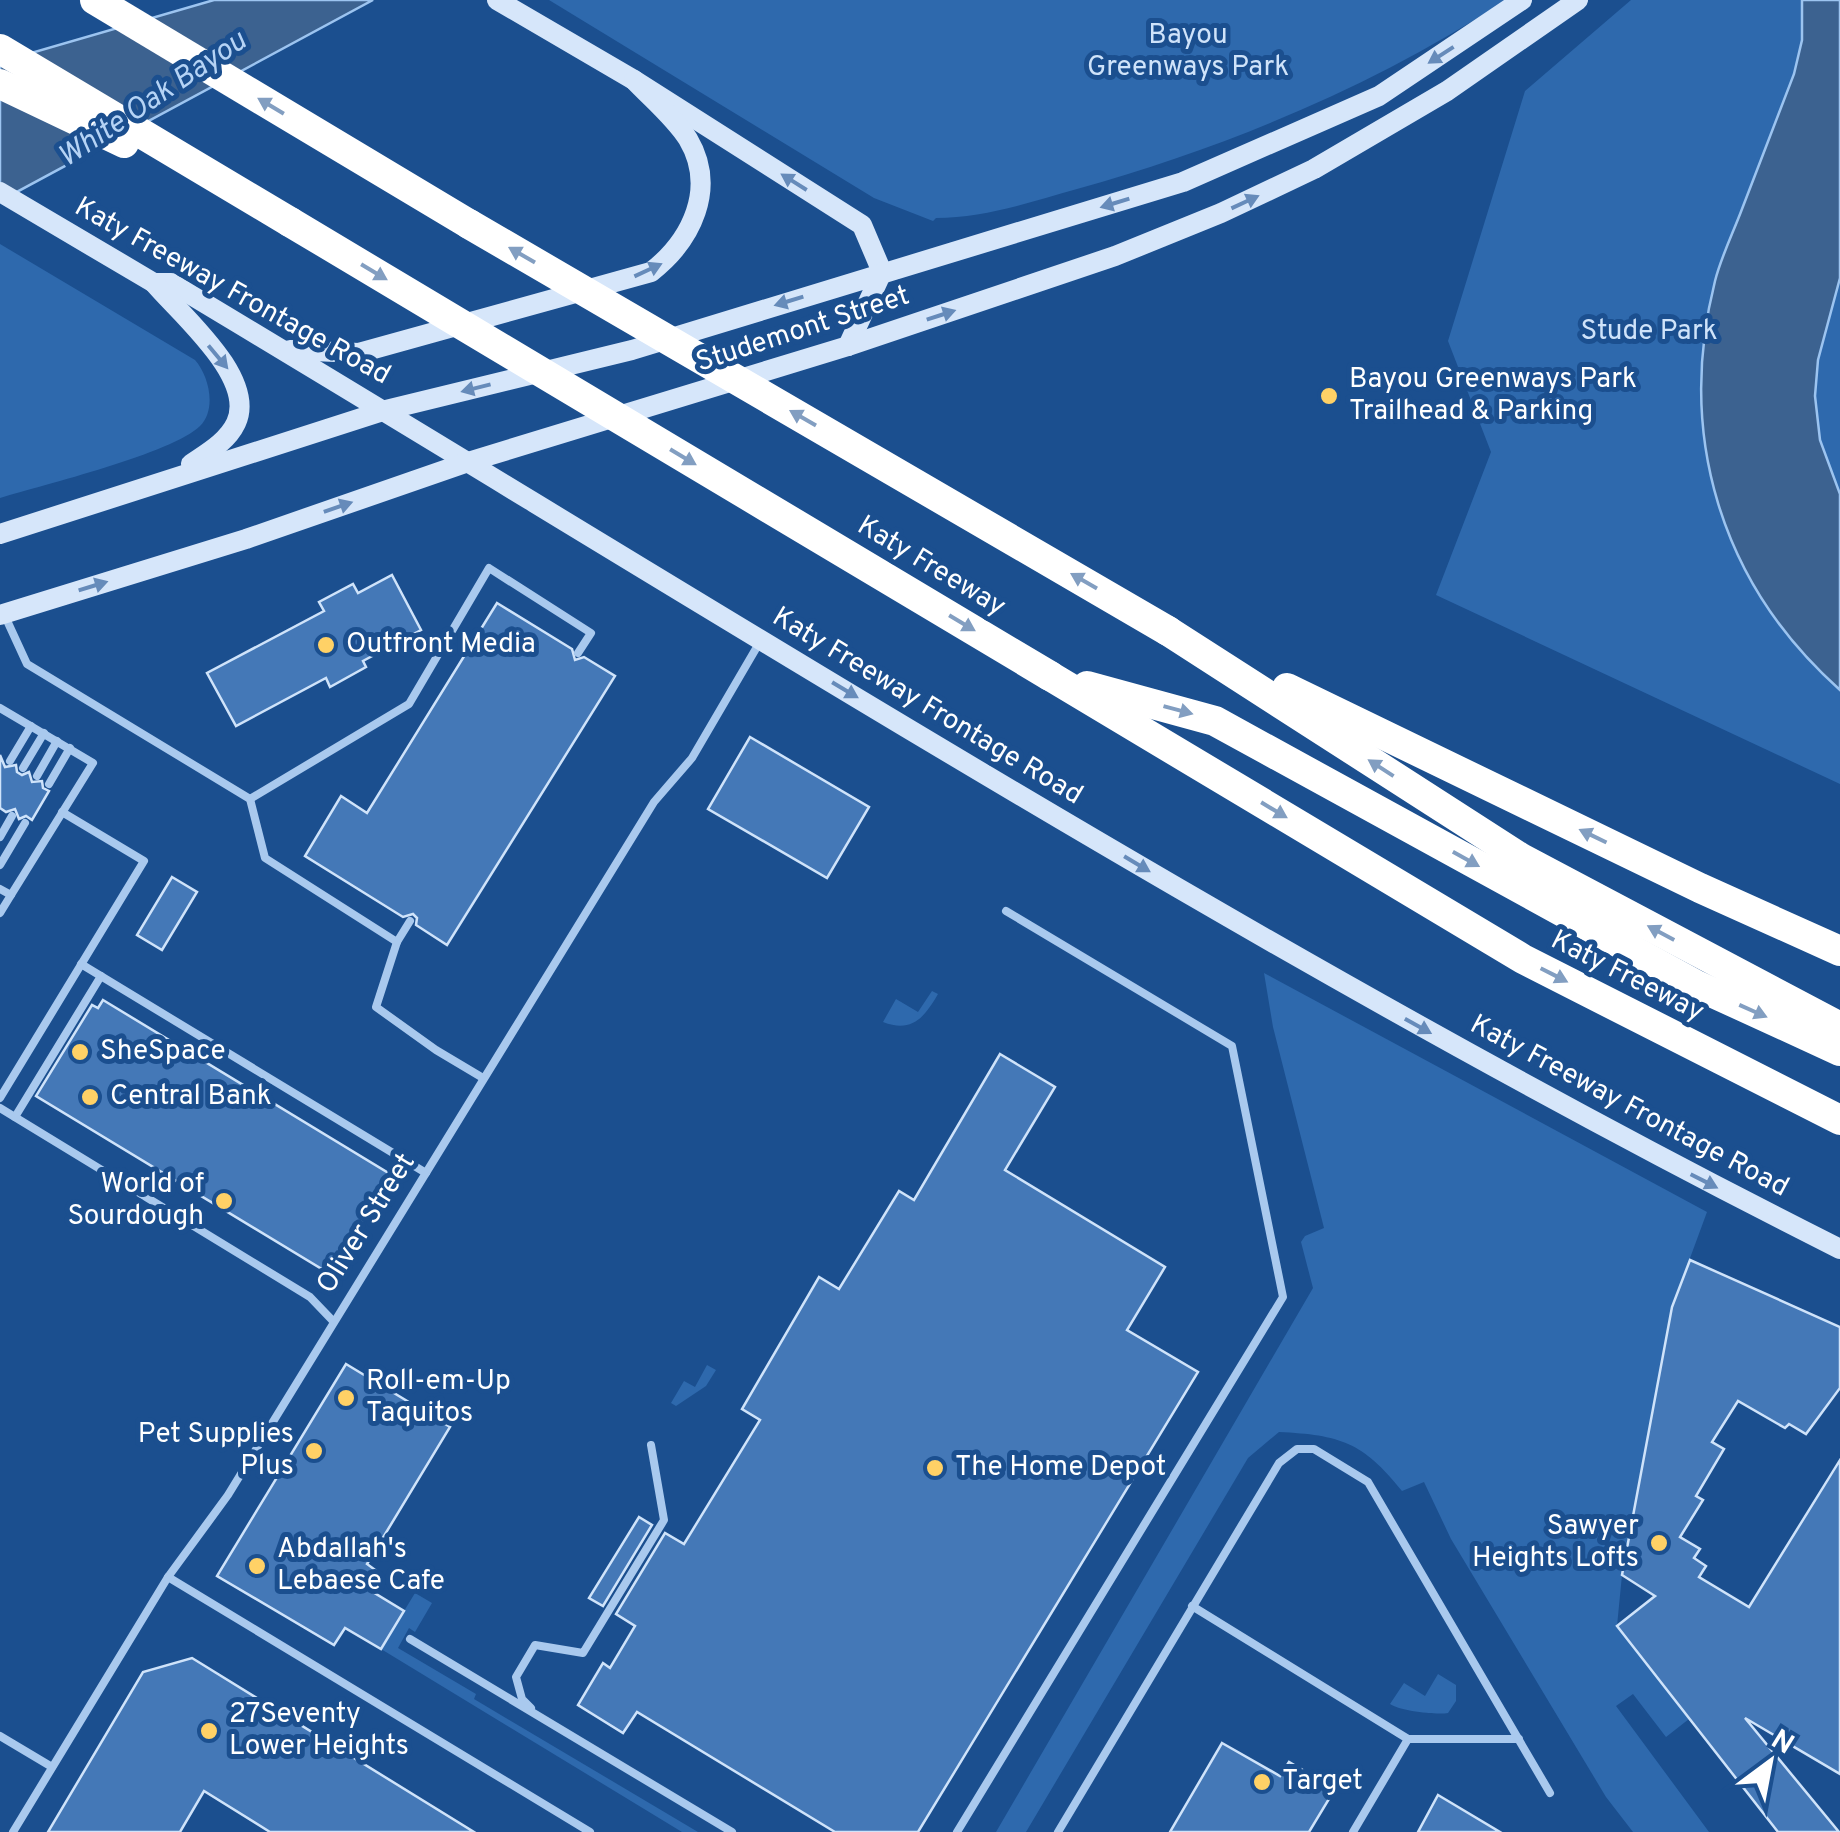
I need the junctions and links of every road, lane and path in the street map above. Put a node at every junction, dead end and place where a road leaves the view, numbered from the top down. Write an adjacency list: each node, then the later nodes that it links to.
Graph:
1 (95, 0): 19 (highway, one-way to 1, bridge)
2 (498, 0): 6 (main road)
3 (1522, 0): 10 (main road, Studemont Street, one-way to 10)
4 (1578, 0): 12 (main road, Studemont Street, one-way to 4)
5 (0, 49): 9 (highway, Katy Freeway)
6 (634, 80): 10 (main road, one-way to 6); 13 (main road, one-way to 6)
7 (0, 84): 9 (highway)
8 (0, 192): 11 (main road, Katy Freeway Frontage Road)
9 (290, 222): 22 (highway, Katy Freeway, one-way to 22, bridge)
10 (882, 272): 12 (main road); 14 (main road, Studemont Street, one-way to 14)
11 (154, 284): 13 (main road, Katy Freeway Frontage Road); 16 (main road, one-way to 16)
12 (848, 346): 15 (main road, Studemont Street)
13 (282, 350): 14 (main road, Katy Freeway Frontage Road)
14 (386, 410): 15 (main road, Katy Freeway Frontage Road); 16 (main road, Studemont Street)
15 (468, 462): 18 (main road, Studemont Street, one-way to 15); 20 (main road, Katy Freeway Frontage Road)
16 (174, 476): 17 (main road, Studemont Street)
17 (0, 534)
18 (2, 615): 32 (lane)
19 (1168, 630): 44 (highway, one-way to 19); 47 (highway, one-way to 19)
20 (761, 640): 49 (lane, Oliver Street); 55 (main road, Katy Freeway Frontage Road, one-way to 55)
21 (578, 653): 32 (lane)
22 (1050, 676): 48 (highway, one-way to 48); 53 (highway, Katy Freeway, one-way to 53)
23 (0, 708): 24 (lane)
24 (31, 726): 25 (lane); 28 (lane)
25 (44, 733): 26 (lane); 29 (lane)
26 (58, 741): 27 (lane); 30 (lane)
27 (70, 748): 31 (lane); 33 (lane)
28 (10, 761)
29 (23, 768)
30 (36, 776)
31 (49, 784)
32 (250, 800): 43 (lane)
33 (62, 812): 39 (lane); 45 (lane)
34 (12, 816): 36 (lane)
35 (24, 823): 37 (lane)
36 (0, 837)
37 (0, 866)
38 (0, 889): 39 (lane)
39 (11, 895): 41 (lane)
40 (1006, 911): 70 (lane)
41 (0, 914)
42 (410, 921): 43 (lane)
43 (396, 942): 49 (lane)
44 (1840, 951)
45 (81, 964): 46 (lane); 50 (lane)
46 (102, 976): 52 (lane); 54 (lane)
47 (1840, 1027)
48 (1840, 1050)
49 (484, 1078): 54 (lane, Oliver Street)
50 (0, 1098)
51 (0, 1108): 52 (lane)
52 (15, 1117): 56 (lane)
53 (1840, 1120)
54 (426, 1172): 56 (lane, Oliver Street)
55 (1840, 1249)
56 (333, 1321): 58 (lane, Oliver Street)
57 (651, 1445): 61 (lane)
58 (168, 1577): 65 (lane, Oliver Street); 68 (lane)
59 (1192, 1606): 63 (lane); 64 (lane); 71 (lane)
60 (410, 1639): 61 (lane)
61 (541, 1718): 69 (lane)
62 (0, 1736): 65 (lane)
63 (1408, 1738): 64 (lane); 72 (lane)
64 (1519, 1739): 66 (lane)
65 (52, 1767): 67 (lane, Oliver Street)
66 (1550, 1792)
67 (12, 1832)
68 (590, 1832)
69 (732, 1832)
70 (957, 1832)
71 (1058, 1832)
72 (1353, 1832)

